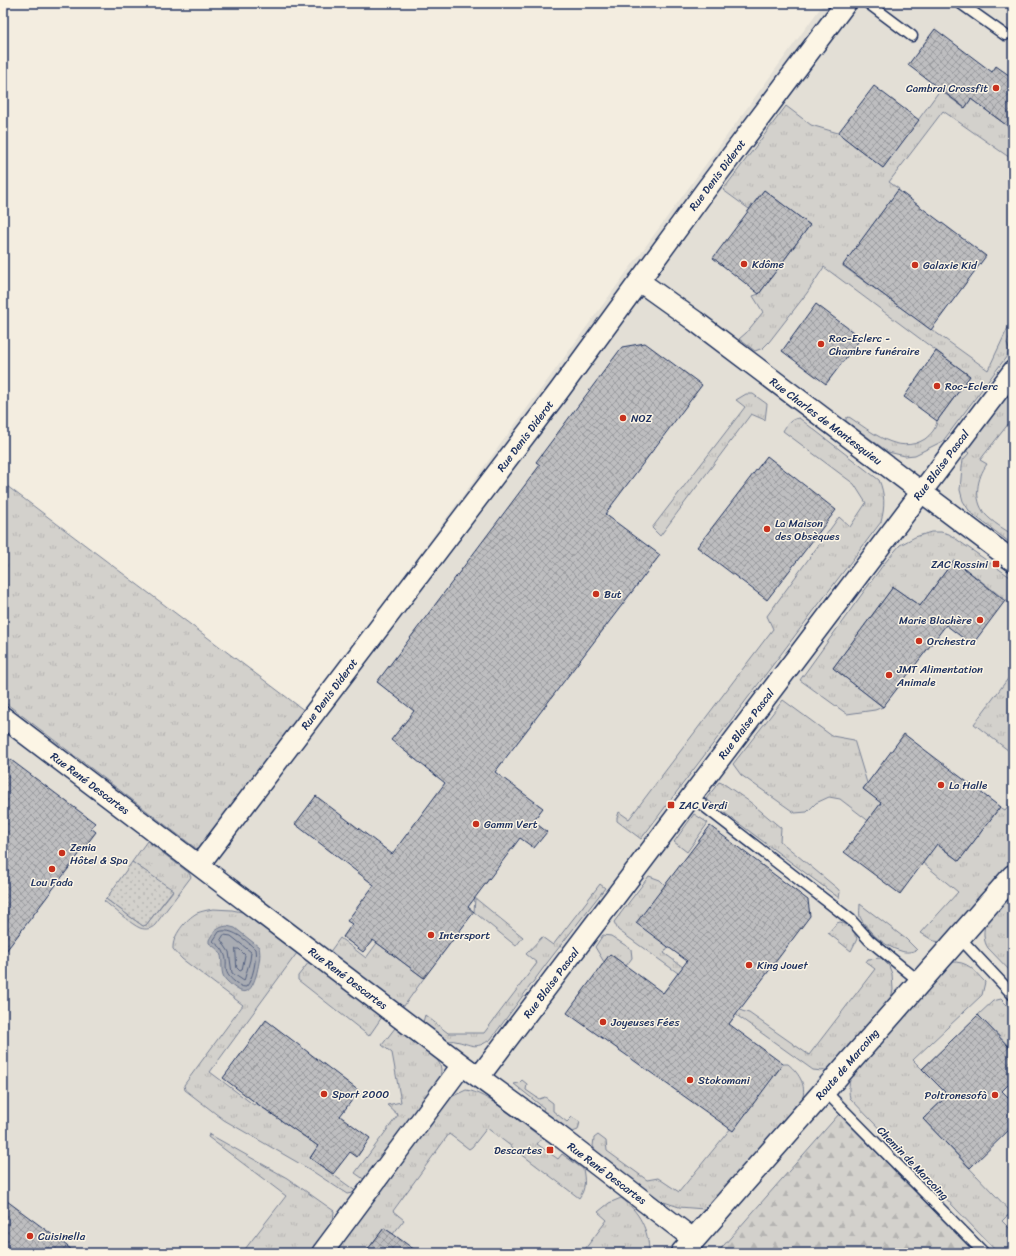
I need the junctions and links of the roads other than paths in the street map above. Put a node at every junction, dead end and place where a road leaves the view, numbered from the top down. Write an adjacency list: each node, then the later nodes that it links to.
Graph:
1 (846, 3): 6 (street, Rue Denis Diderot)
2 (868, 3): 5 (lane)
3 (960, 3): 4 (lane)
4 (1005, 35)
5 (912, 36)
6 (639, 281): 8 (street, Rue Charles de Montesquieu); 12 (street, Rue Denis Diderot)
7 (1013, 371): 8 (street, Rue Blaise Pascal)
8 (921, 492): 9 (street, Rue Charles de Montesquieu); 11 (street, Rue Blaise Pascal)
9 (1013, 561)
10 (3, 718): 12 (street, Rue René Descartes)
11 (691, 796): 15 (lane); 18 (street, Rue Blaise Pascal)
12 (199, 865): 17 (street, Rue René Descartes)
13 (1013, 876): 14 (street, Route de Marcoing)
14 (959, 937): 15 (street, Route de Marcoing); 16 (lane)
15 (920, 982): 19 (street, Route de Marcoing)
16 (1013, 995)
17 (462, 1065): 18 (street, Rue René Descartes); 21 (street)
18 (479, 1077): 20 (street, Rue René Descartes)
19 (824, 1090): 20 (street, Route de Marcoing); 22 (lane, Chemin de Marcoing)
20 (688, 1246)
21 (322, 1253)
22 (984, 1253)

